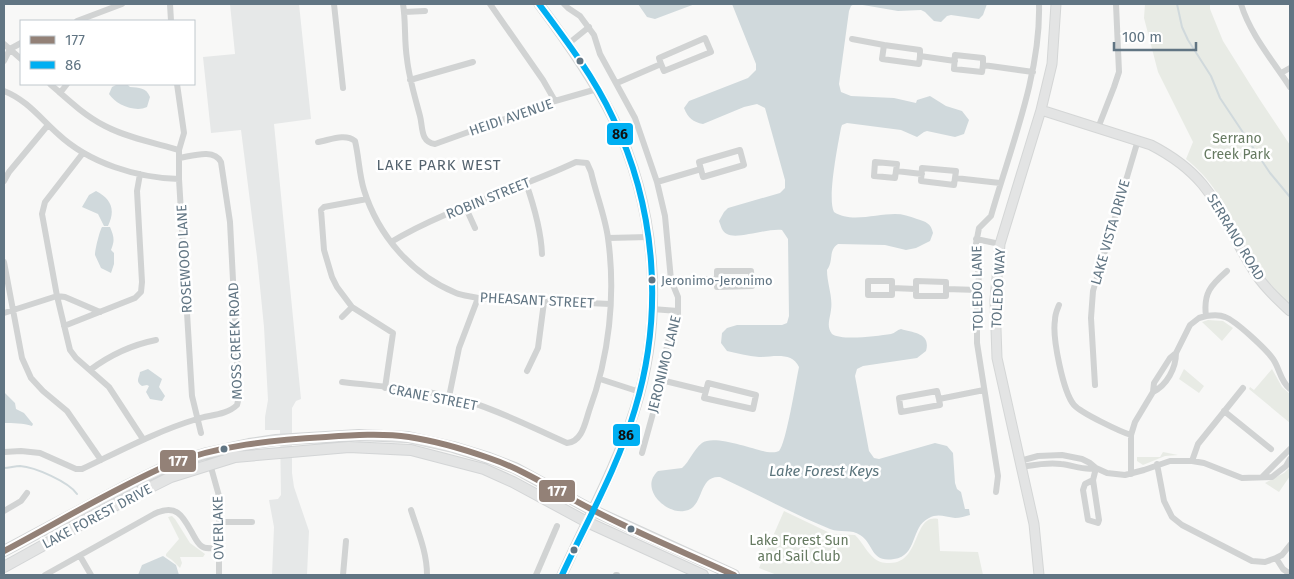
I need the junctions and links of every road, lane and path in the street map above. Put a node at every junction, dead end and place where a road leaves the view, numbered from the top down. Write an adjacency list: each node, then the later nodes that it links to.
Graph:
1 (122, 4): 14 (street)
2 (170, 4): 15 (street)
3 (334, 4): 39 (street)
4 (402, 4): 13 (street)
5 (490, 4): 43 (street)
6 (539, 4): 20 (main road)
7 (564, 4): 16 (street, JERONIMO LANE)
8 (1039, 4): 31 (street, TOLEDO LANE)
9 (1056, 4): 44 (main road, TOLEDO WAY)
10 (1116, 4): 46 (street)
11 (1241, 4): 32 (street)
12 (425, 11): 13 (street)
13 (404, 12): 33 (street)
14 (81, 20)
15 (171, 20)
16 (589, 28): 20 (street); 34 (street, JERONIMO LANE)
17 (852, 40): 21 (street)
18 (4, 44): 22 (street)
19 (20, 44): 22 (street)
20 (568, 44): 40 (main road)
21 (884, 45): 23 (street); 23 (street)
22 (10, 49): 24 (street); 25 (street)
23 (920, 56): 26 (street)
24 (20, 58)
25 (4, 61)
26 (955, 61): 29 (street); 29 (street)
27 (473, 62): 33 (street)
28 (662, 64): 28 (street); 34 (street)
29 (983, 65): 31 (street)
30 (1290, 68): 32 (street)
31 (1033, 72): 61 (street, TOLEDO LANE)
32 (1281, 73): 38 (street)
33 (410, 80): 43 (street, HEIDI AVENUE)
34 (617, 83): 59 (street, JERONIMO LANE)
35 (51, 85): 42 (street)
36 (67, 85): 42 (street)
37 (176, 85): 49 (street, ROSEWOOD LANE)
38 (1290, 87)
39 (343, 88)
40 (597, 89): 43 (street, HEIDI AVENUE); 65 (main road)
41 (4, 91): 45 (street)
42 (60, 93): 49 (street)
43 (555, 101)
44 (1041, 110): 46 (main road, SERRANO ROAD); 69 (main road, TOLEDO WAY)
45 (48, 125): 50 (street); 58 (street)
46 (1098, 128): 47 (main road, SERRANO ROAD)
47 (1138, 140): 88 (main road, SERRANO ROAD); 100 (street, LAKE VISTA DRIVE)
48 (318, 142): 62 (street, PHEASANT STREET)
49 (179, 150): 51 (street, ROSEWOOD LANE)
50 (83, 153): 54 (street); 79 (street)
51 (179, 158): 57 (street, ROSEWOOD LANE); 110 (street, MOSS CREEK ROAD)
52 (701, 169): 52 (street); 59 (street)
53 (896, 171): 55 (street)
54 (140, 174): 57 (street); 89 (street)
55 (922, 174): 56 (street); 56 (street)
56 (955, 178): 61 (street)
57 (180, 179): 110 (street, ROSEWOOD LANE)
58 (4, 181)
59 (657, 182): 74 (street, JERONIMO LANE)
60 (526, 183): 63 (street, ROBIN STREET); 66 (street, ROBIN STREET); 70 (street)
61 (1000, 183): 67 (street, TOLEDO LANE)
62 (367, 199): 68 (street, PHEASANT STREET); 84 (street)
63 (466, 206): 64 (street); 68 (street, ROBIN STREET)
64 (475, 228)
65 (649, 236): 66 (street); 85 (main road)
66 (608, 238): 82 (street)
67 (976, 239): 69 (street); 78 (street, TOLEDO LANE)
68 (391, 242): 80 (street, PHEASANT STREET)
69 (1000, 244): 123 (main road, TOLEDO WAY)
70 (542, 254)
71 (4, 262): 86 (street)
72 (1227, 271): 91 (street)
73 (717, 279): 73 (street); 74 (street)
74 (671, 280): 87 (street, JERONIMO LANE)
75 (892, 288): 76 (street)
76 (916, 289): 77 (street); 77 (street)
77 (946, 289): 78 (street)
78 (978, 290): 104 (street, TOLEDO LANE)
79 (57, 296): 86 (street); 89 (street); 93 (street)
80 (478, 298): 81 (street, PHEASANT STREET); 107 (street)
81 (544, 302): 82 (street, PHEASANT STREET); 96 (street)
82 (610, 304): 97 (street)
83 (1059, 305): 112 (street)
84 (352, 307): 92 (street); 101 (street)
85 (652, 309): 87 (street); 106 (main road)
86 (13, 310): 90 (street); 120 (street)
87 (678, 311): 98 (street, JERONIMO LANE)
88 (1290, 311)
89 (100, 312): 93 (street)
90 (4, 313)
91 (1206, 316): 103 (street); 112 (street)
92 (342, 317)
93 (64, 326): 95 (street)
94 (156, 340): 95 (street)
95 (90, 370): 113 (street)
96 (527, 371)
97 (600, 379): 106 (street); 107 (street, CRANE STREET)
98 (661, 380): 105 (street); 118 (street, JERONIMO LANE)
99 (342, 382): 101 (street, CRANE STREET)
100 (1094, 385)
101 (385, 388): 107 (street, CRANE STREET)
102 (1244, 388): 109 (street)
103 (1290, 389)
104 (984, 390): 108 (street); 129 (street, TOLEDO LANE)
105 (706, 391): 105 (street)
106 (640, 392): 132 (main road)
107 (450, 397)
108 (939, 399): 108 (street)
109 (1224, 411): 114 (street); 121 (street)
110 (197, 419): 111 (street, ROSEWOOD LANE); 113 (street, MOSS CREEK ROAD)
111 (201, 433)
112 (1131, 435): 126 (street)
113 (143, 439): 120 (street, MOSS CREEK ROAD)
114 (1272, 449)
115 (1290, 449): 127 (street)
116 (4, 452): 120 (street, MOSS CREEK ROAD)
117 (207, 453): 122 (street, OVERLAKE); 132 (main road, LAKE FOREST DRIVE); 141 (main road, LAKE FOREST DRIVE)
118 (642, 453)
119 (1290, 459): 127 (street)
120 (101, 460)
121 (1192, 461): 124 (street); 127 (street)
122 (210, 464): 134 (street, OVERLAKE); 136 (main road, LAKE FOREST DRIVE); 144 (main road, LAKE FOREST DRIVE)
123 (1020, 464): 125 (street); 155 (main road, TOLEDO WAY)
124 (1158, 464): 126 (street); 143 (street)
125 (1096, 468): 126 (street); 128 (street)
126 (1131, 474)
127 (1262, 477)
128 (1093, 480): 128 (street)
129 (996, 492)
130 (27, 493): 133 (street)
131 (411, 510): 150 (street)
132 (592, 510): 136 (main road); 154 (main road, LAKE FOREST DRIVE)
133 (4, 511)
134 (219, 522): 135 (street); 140 (street, OVERLAKE)
135 (252, 522)
136 (587, 522): 152 (main road); 153 (main road, LAKE FOREST DRIVE)
137 (557, 526): 151 (street)
138 (346, 541): 149 (street)
139 (1290, 545): 143 (street)
140 (219, 548): 142 (street); 148 (street, OVERLAKE)
141 (4, 551)
142 (80, 556): 146 (street); 147 (street)
143 (1276, 558): 145 (street)
144 (4, 567)
145 (1290, 574)
146 (45, 575)
147 (91, 575)
148 (219, 575)
149 (343, 575)
150 (427, 575)
151 (536, 575)
152 (562, 575)
153 (703, 575)
154 (734, 575)
155 (1039, 575)

